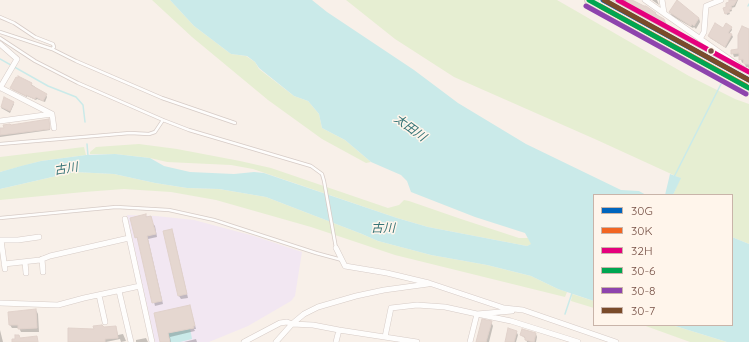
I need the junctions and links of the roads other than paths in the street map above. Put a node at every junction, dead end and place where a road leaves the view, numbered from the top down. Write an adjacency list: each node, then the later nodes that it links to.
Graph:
1 (589, 0): 16 (main road)
2 (603, 0): 14 (main road)
3 (645, 0): 6 (street)
4 (662, 0): 6 (street)
5 (721, 0): 10 (street)
6 (664, 13): 10 (street)
7 (0, 16): 12 (lane)
8 (0, 32): 12 (lane)
9 (0, 38): 18 (lane)
10 (700, 39): 13 (street)
11 (0, 44): 15 (street)
12 (52, 49): 20 (lane)
13 (749, 73)
14 (749, 80)
15 (0, 88): 17 (street)
16 (749, 88)
17 (52, 114): 19 (street); 21 (street)
18 (163, 120): 22 (lane); 28 (lane)
19 (0, 121)
20 (235, 123)
21 (54, 128)
22 (0, 144)
23 (0, 218): 30 (lane)
24 (125, 219): 26 (street)
25 (39, 237): 27 (street)
26 (129, 238): 29 (street); 35 (street)
27 (1, 240): 31 (street)
28 (336, 248): 30 (street)
29 (42, 260): 31 (street); 32 (street)
30 (342, 260): 34 (street)
31 (25, 262): 33 (street)
32 (43, 272)
33 (26, 273)
34 (429, 283): 39 (street); 42 (street)
35 (140, 286): 36 (street); 48 (street)
36 (119, 291): 37 (street); 47 (street)
37 (99, 295): 38 (street); 41 (street)
38 (0, 303)
39 (523, 310): 40 (street); 57 (street)
40 (477, 314): 44 (street); 46 (street); 54 (street)
41 (105, 322)
42 (292, 324): 43 (street); 49 (street); 50 (street)
43 (339, 330): 45 (street); 51 (street)
44 (557, 335): 55 (street); 56 (street)
45 (377, 336): 46 (street); 52 (street)
46 (385, 337): 53 (street)
47 (131, 342)
48 (152, 342)
49 (244, 342)
50 (276, 342)
51 (336, 342)
52 (375, 342)
53 (417, 342)
54 (470, 342)
55 (556, 342)
56 (578, 342)
57 (616, 342)

